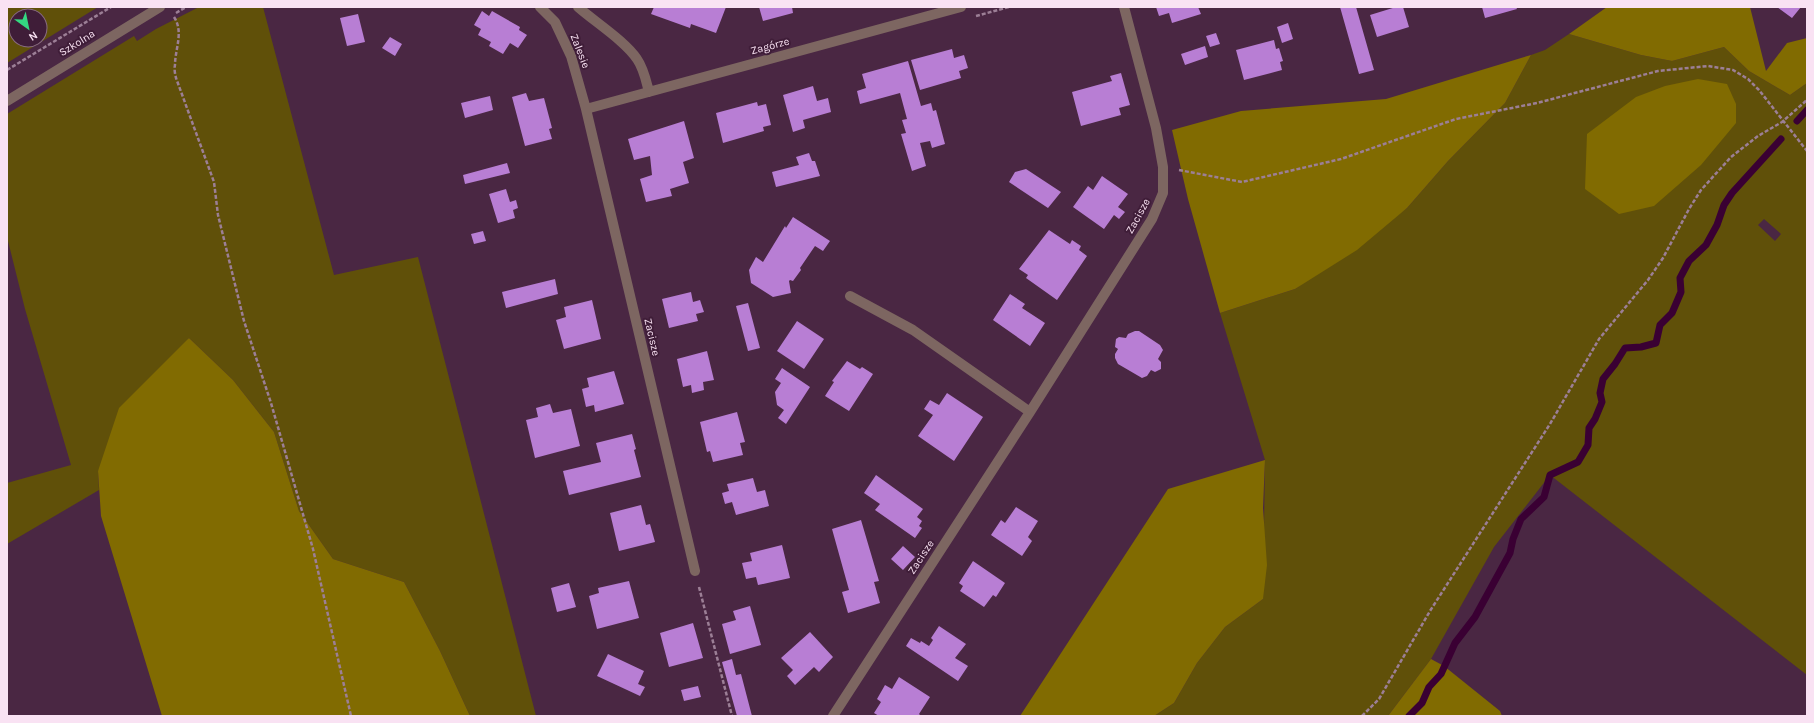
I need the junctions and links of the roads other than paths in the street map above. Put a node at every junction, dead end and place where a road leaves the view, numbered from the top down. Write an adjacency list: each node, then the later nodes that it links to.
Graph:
1 (160, 7): 7 (street, Szkolna)
2 (540, 7): 8 (street, Zalesie)
3 (578, 7): 6 (street)
4 (961, 7): 6 (street, Zagórze)
5 (1124, 7): 10 (street, Zacisze)
6 (649, 92): 8 (street, Zagórze)
7 (7, 100)
8 (586, 109): 11 (street, Zacisze)
9 (850, 296): 10 (street)
10 (1030, 412): 12 (street, Zacisze)
11 (695, 571)
12 (833, 716)

